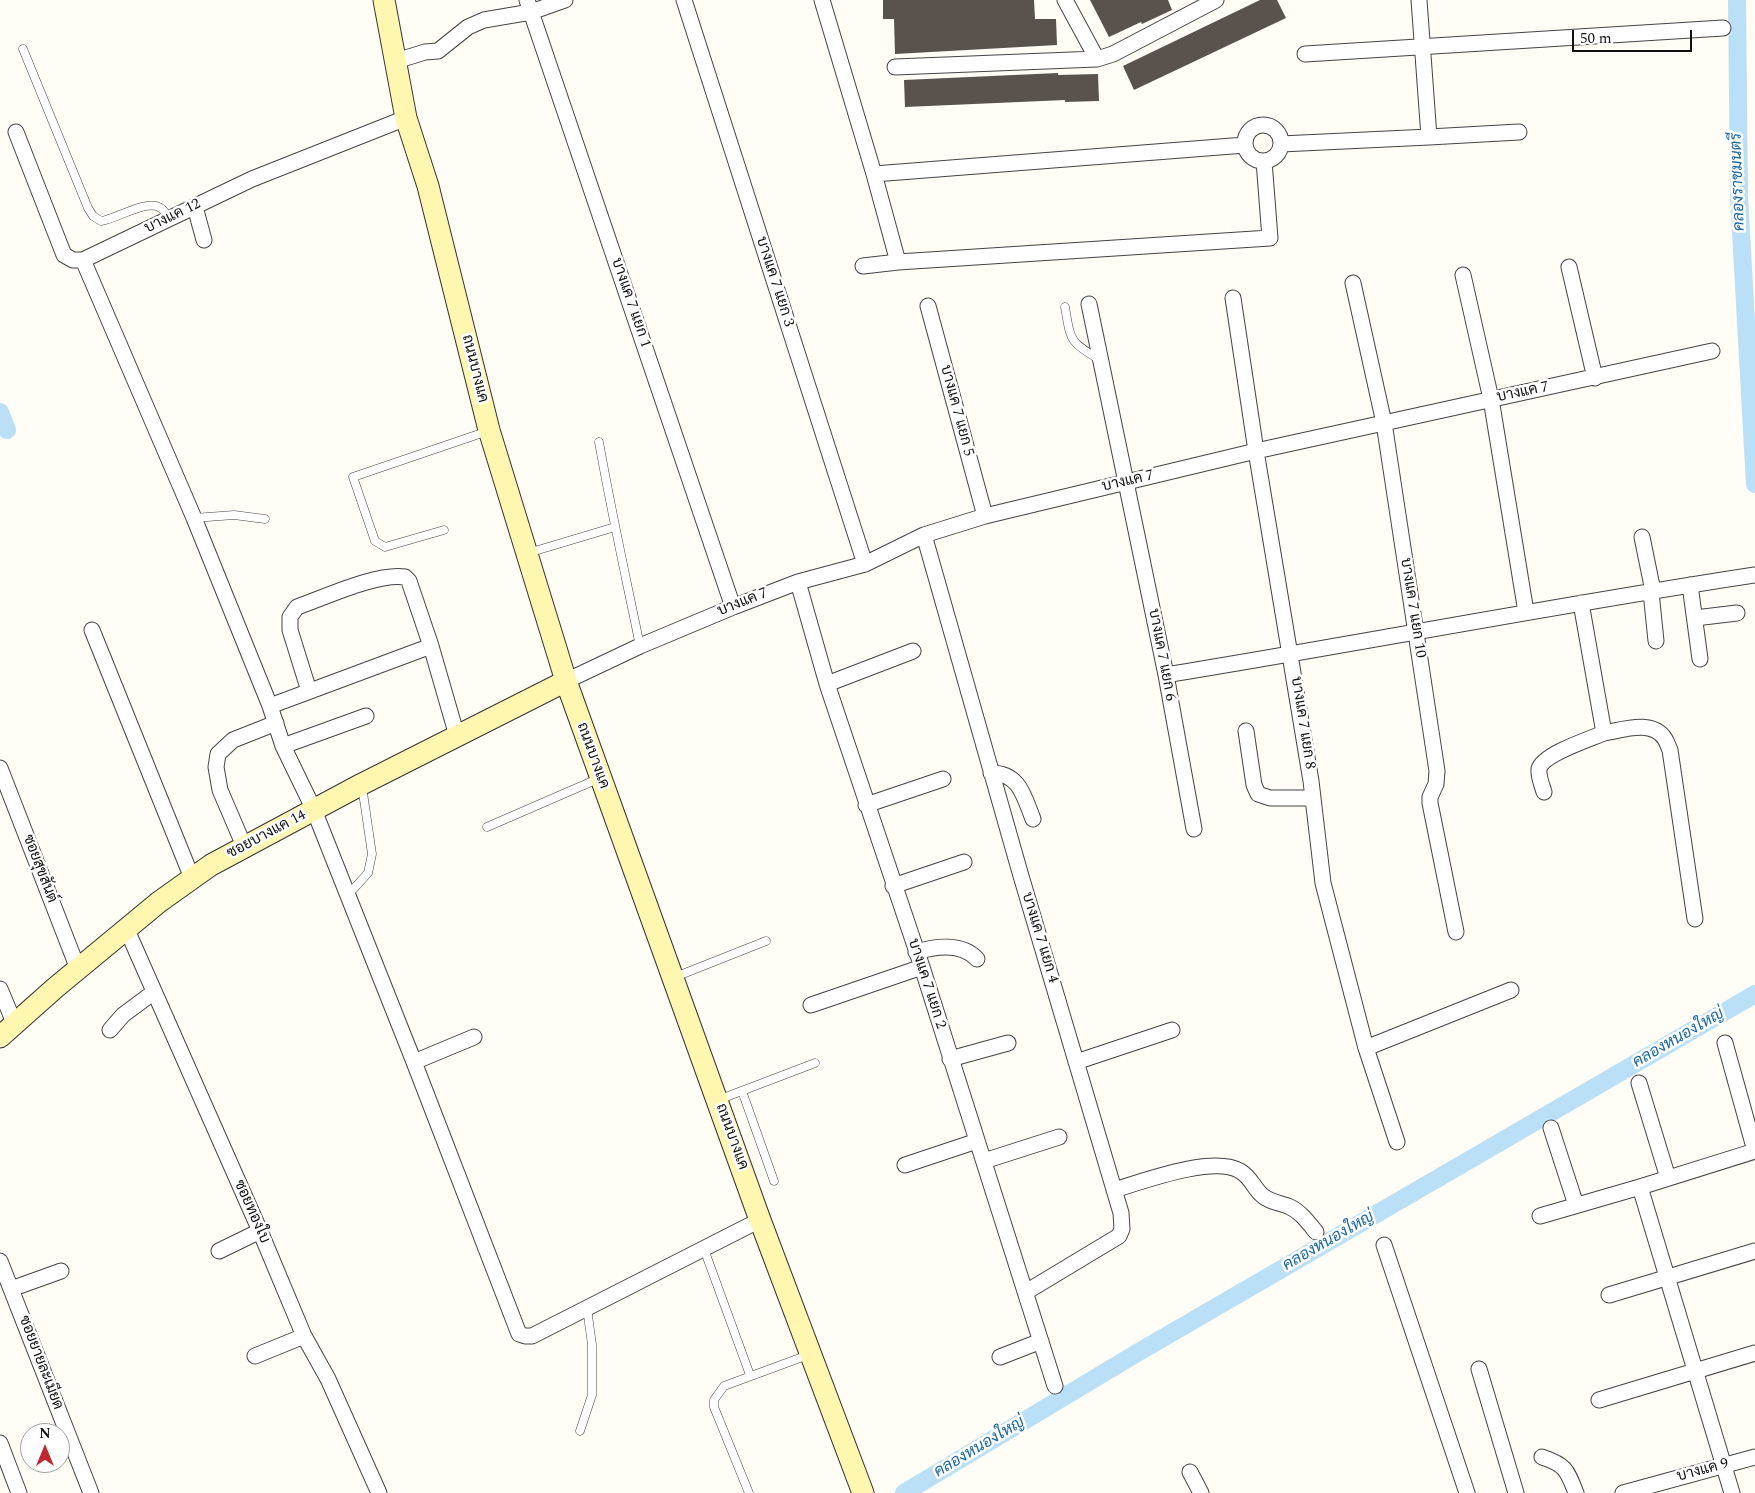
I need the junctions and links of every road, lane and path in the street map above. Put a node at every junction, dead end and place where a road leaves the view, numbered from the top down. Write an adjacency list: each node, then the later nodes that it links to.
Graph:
1 (384, 0): 14 (main road, ถนนบางแค)
2 (565, 0): 8 (street)
3 (684, 0): 54 (street, บางแค 7 แยก 3)
4 (822, 0): 23 (street)
5 (1065, 0): 13 (street)
6 (1216, 0): 13 (street)
7 (1419, 0): 10 (street)
8 (529, 6): 14 (street); 60 (street, บางแค 7 แยก 1)
9 (1723, 28): 10 (street)
10 (1422, 46): 12 (street); 19 (street)
11 (23, 50): 25 (lane)
12 (1305, 54)
13 (1096, 59): 15 (street)
14 (396, 61): 16 (main road, ถนนบางแค)
15 (895, 67)
16 (406, 118): 24 (street, บางแค 12); 42 (main road, ถนนบางแค)
17 (16, 132): 27 (street)
18 (1519, 132): 19 (street)
19 (1429, 137): 20 (street)
20 (1281, 144): 21 (street); 22 (street)
21 (1245, 145): 22 (street); 23 (street)
22 (1264, 161): 28 (street)
23 (874, 174): 28 (street)
24 (195, 207): 25 (street, บางแค 12); 26 (street)
25 (169, 219): 27 (street, บางแค 12)
26 (204, 240)
27 (83, 260): 47 (street)
28 (898, 262): 29 (street)
29 (863, 266)
30 (1569, 267): 39 (street)
31 (1464, 275): 40 (street)
32 (1353, 283): 41 (street, บางแค 7 แยก 10)
33 (1233, 298): 44 (street, บางแค 7 แยก 8)
34 (1090, 304): 38 (street, บางแค 7 แยก 6)
35 (928, 306): 46 (street, บางแค 7 แยก 5)
36 (1065, 307): 38 (lane)
37 (1712, 351): 39 (street, บางแค 7)
38 (1101, 361): 45 (street, บางแค 7 แยก 6)
39 (1595, 378): 40 (street, บางแค 7)
40 (1491, 399): 41 (street, บางแค 7); 61 (street)
41 (1384, 423): 44 (street, บางแค 7); 65 (street, บางแค 7 แยก 10)
42 (489, 430): 50 (lane); 53 (main road, ถนนบางแค)
43 (599, 442): 49 (lane)
44 (1256, 451): 45 (street, บางแค 7); 70 (street, บางแค 7 แยก 8)
45 (1126, 482): 46 (street, บางแค 7); 72 (street, บางแค 7 แยก 6)
46 (985, 516): 51 (street, บางแค 7)
47 (194, 518): 48 (lane); 76 (street)
48 (265, 520)
49 (615, 528): 53 (lane); 68 (lane)
50 (444, 530)
51 (924, 535): 54 (street, บางแค 7); 84 (street, บางแค 7 แยก 4)
52 (1642, 537): 58 (street)
53 (526, 554): 73 (main road, ถนนบางแค)
54 (865, 564): 56 (street, บางแค 7)
55 (1748, 576): 57 (street)
56 (798, 582): 60 (street, บางแค 7); 74 (street, บางแค 7 แยก 2)
57 (1690, 585): 58 (street); 63 (street)
58 (1652, 592): 59 (street); 66 (street)
59 (1581, 603): 61 (street); 80 (street)
60 (733, 607): 68 (street, บางแค 7)
61 (1526, 612): 65 (street)
62 (1737, 613): 63 (street)
63 (1695, 618): 71 (street)
64 (92, 630): 97 (street)
65 (1416, 632): 70 (street); 102 (street, บางแค 7 แยก 10)
66 (1656, 640)
67 (431, 646): 75 (street); 75 (street); 81 (street)
68 (640, 646): 73 (street, บางแค 7)
69 (913, 652): 74 (street)
70 (1291, 654): 72 (street); 89 (street, บางแค 7 แยก 8)
71 (1700, 659)
72 (1166, 675): 94 (street, บางแค 7 แยก 6)
73 (566, 681): 81 (main road, ซอยบางแค 14); 85 (main road, ถนนบางแค)
74 (827, 684): 90 (street, บางแค 7 แยก 2)
75 (309, 691): 76 (street)
76 (270, 706): 78 (street)
77 (366, 716): 82 (street)
78 (276, 723): 82 (street); 95 (street)
79 (1246, 731): 89 (street)
80 (1604, 733): 88 (street); 100 (street)
81 (457, 736): 87 (main road, ซอยบางแค 14)
82 (283, 746): 91 (street)
83 (0, 768): 107 (street, ซอยสุขสันต์)
84 (991, 773): 92 (street); 122 (street, บางแค 7 แยก 4)
85 (600, 778): 93 (lane); 108 (main road, ถนนบางแค)
86 (943, 780): 90 (street)
87 (362, 784): 91 (main road, ซอยบางแค 14); 99 (lane)
88 (1544, 792)
89 (1313, 798): 119 (street, บางแค 7 แยก 8)
90 (866, 805): 98 (street, บางแค 7 แยก 2)
91 (314, 810): 95 (main road, ซอยบางแค 14); 99 (street)
92 (1033, 819)
93 (487, 827)
94 (1194, 829)
95 (244, 846): 97 (main road, ซอยบางแค 14)
96 (964, 862): 98 (street)
97 (192, 878): 101 (main road, ซอยบางแค 14)
98 (893, 886): 104 (street, บางแค 7 แยก 2)
99 (348, 895): 121 (street)
100 (1695, 919)
101 (127, 930): 107 (main road, ซอยบางแค 14); 111 (street, ซอยทองใบ)
102 (1456, 932)
103 (766, 941): 108 (lane)
104 (916, 952): 105 (street); 106 (street, บางแค 7 แยก 2)
105 (977, 959)
106 (922, 967): 112 (street); 120 (street, บางแค 7 แยก 2)
107 (78, 969): 115 (main road, ซอยบางแค 14)
108 (673, 977): 126 (main road, ถนนบางแค)
109 (0, 989): 115 (street)
110 (1511, 990): 119 (street)
111 (154, 992): 113 (street); 140 (street, ซอยทองใบ)
112 (811, 1005)
113 (110, 1030)
114 (1172, 1030): 122 (street)
115 (8, 1031)
116 (474, 1037): 121 (street)
117 (1008, 1043): 120 (street)
118 (1725, 1043): 133 (street)
119 (1366, 1048): 130 (street, บางแค 7 แยก 8)
120 (950, 1059): 129 (street, บางแค 7 แยก 2)
121 (414, 1062): 152 (street)
122 (1076, 1062): 136 (street, บางแค 7 แยก 4)
123 (815, 1063): 125 (lane)
124 (1640, 1083): 133 (street)
125 (742, 1091): 126 (lane); 134 (lane)
126 (718, 1100): 139 (main road, ถนนบางแค)
127 (1551, 1128): 137 (street)
128 (1059, 1137): 131 (street)
129 (977, 1141): 131 (street, บางแค 7 แยก 2); 132 (street)
130 (1398, 1142)
131 (984, 1161): 150 (street, บางแค 7 แยก 2)
132 (905, 1165)
133 (1668, 1178): 135 (street)
134 (774, 1181)
135 (1640, 1187): 137 (street); 148 (street)
136 (1114, 1190): 141 (street); 150 (street, บางแค 7 แยก 4)
137 (1576, 1205): 138 (street)
138 (1540, 1216)
139 (760, 1220): 143 (street); 156 (main road, ถนนบางแค)
140 (260, 1231): 144 (street); 153 (street, ซอยทองใบ)
141 (1316, 1232)
142 (1384, 1245): 176 (street)
143 (704, 1249): 152 (street); 161 (lane)
144 (219, 1251)
145 (1755, 1251): 148 (street)
146 (0, 1261): 149 (street, ซอยยายละเมียด)
147 (61, 1271): 149 (street)
148 (1667, 1278): 151 (street); 160 (street)
149 (11, 1290): 172 (street, ซอยยายละเมียด)
150 (1026, 1292): 154 (street, บางแค 7 แยก 2)
151 (1609, 1295)
152 (587, 1308): 164 (lane)
153 (304, 1336): 157 (street); 173 (street, ซอยทองใบ)
154 (1042, 1341): 158 (street); 162 (street, บางแค 7 แยก 2)
155 (1755, 1353): 160 (street)
156 (810, 1354): 161 (lane); 170 (main road, ถนนบางแค)
157 (255, 1356)
158 (1000, 1357)
159 (1479, 1369): 177 (street)
160 (1695, 1370): 163 (street); 168 (street)
161 (750, 1375): 174 (lane)
162 (1055, 1386)
163 (1599, 1400)
164 (580, 1430)
165 (0, 1443): 171 (street)
166 (1542, 1457): 178 (street)
167 (1755, 1457): 168 (street, บางแค 9)
168 (1724, 1466): 179 (street, บางแค 9); 180 (street)
169 (1190, 1472): 175 (street)
170 (861, 1486)
171 (19, 1493)
172 (91, 1493)
173 (379, 1493)
174 (749, 1493)
175 (1201, 1493)
176 (1467, 1493)
177 (1516, 1493)
178 (1576, 1493)
179 (1623, 1493)
180 (1732, 1493)

